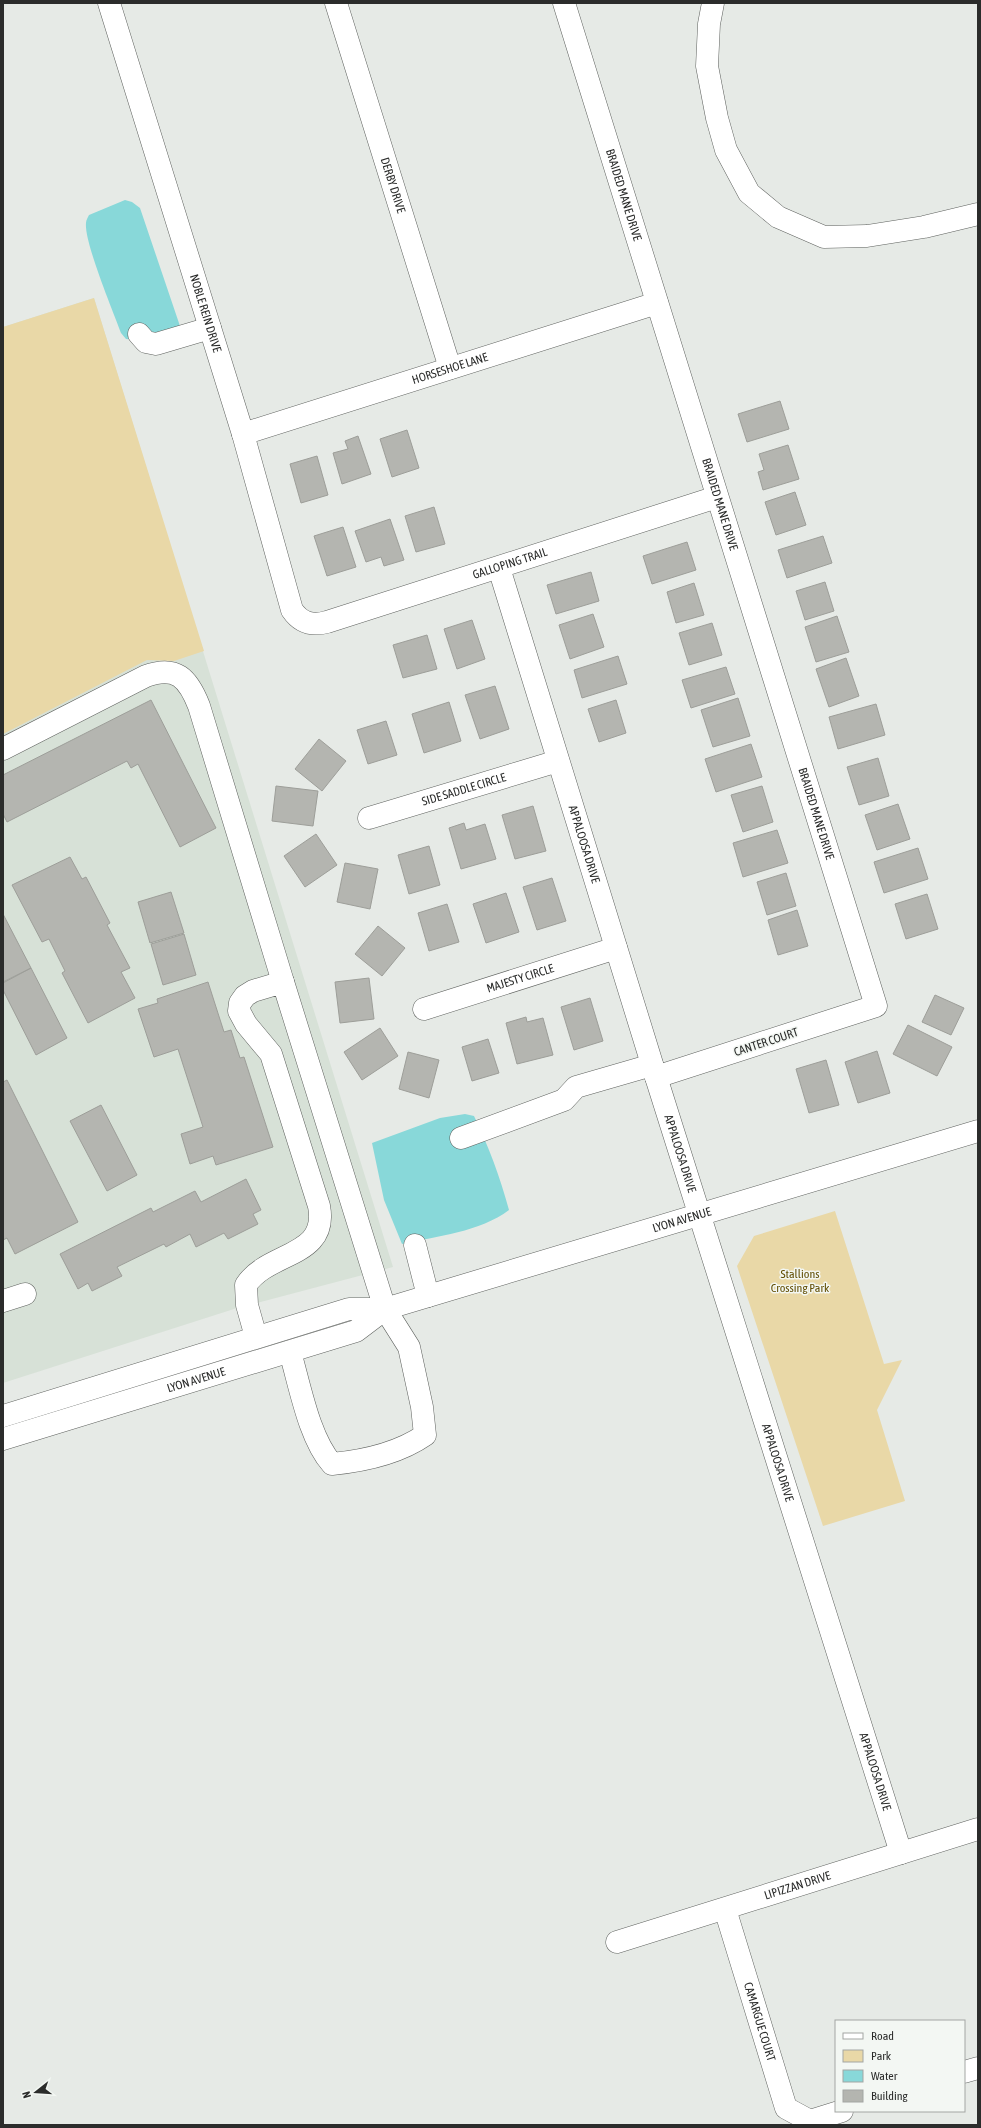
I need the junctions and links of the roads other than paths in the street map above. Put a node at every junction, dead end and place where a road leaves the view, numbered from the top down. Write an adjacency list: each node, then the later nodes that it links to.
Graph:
1 (109, 3): 7 (street, NOBLE REIN DRIVE)
2 (336, 3): 9 (street, DERBY DRIVE)
3 (564, 3): 6 (street, BRAIDED MANE DRIVE)
4 (714, 3): 5 (street)
5 (978, 214)
6 (657, 303): 9 (street, HORSESHOE LANE); 11 (street, BRAIDED MANE DRIVE)
7 (210, 328): 8 (street); 10 (street, NOBLE REIN DRIVE)
8 (139, 334)
9 (450, 368): 10 (street, HORSESHOE LANE)
10 (243, 434): 13 (street, NOBLE REIN DRIVE)
11 (717, 497): 12 (street, GALLOPING TRAIL); 19 (street, BRAIDED MANE DRIVE)
12 (499, 568): 13 (street, GALLOPING TRAIL); 15 (street, APPALOOSA DRIVE)
13 (303, 621)
14 (3, 749): 18 (street)
15 (558, 760): 16 (street, SIDE SADDLE CIRCLE); 17 (street, APPALOOSA DRIVE)
16 (369, 818)
17 (616, 948): 20 (street, MAJESTY CIRCLE); 21 (street, APPALOOSA DRIVE)
18 (283, 982): 29 (street); 30 (street)
19 (876, 1006): 21 (street, CANTER COURT)
20 (424, 1009)
21 (654, 1071): 23 (street, CANTER COURT); 24 (street, APPALOOSA DRIVE)
22 (978, 1131): 24 (street, LYON AVENUE)
23 (461, 1138)
24 (700, 1214): 27 (street, LYON AVENUE); 35 (street, APPALOOSA DRIVE)
25 (415, 1245): 27 (street)
26 (25, 1294): 28 (street)
27 (428, 1296): 29 (street, LYON AVENUE)
28 (3, 1301)
29 (385, 1309): 30 (street, LYON AVENUE); 31 (street, LYON AVENUE); 31 (street)
30 (256, 1337): 32 (street, LYON AVENUE)
31 (290, 1352): 33 (street, LYON AVENUE)
32 (3, 1416)
33 (3, 1439)
34 (978, 1829): 35 (street, LIPIZZAN DRIVE)
35 (901, 1853): 36 (street, LIPIZZAN DRIVE)
36 (724, 1909): 37 (street, LIPIZZAN DRIVE); 40 (street, CAMARGUE COURT)
37 (617, 1942)
38 (978, 2068): 39 (street)
39 (965, 2072)
40 (839, 2112)

